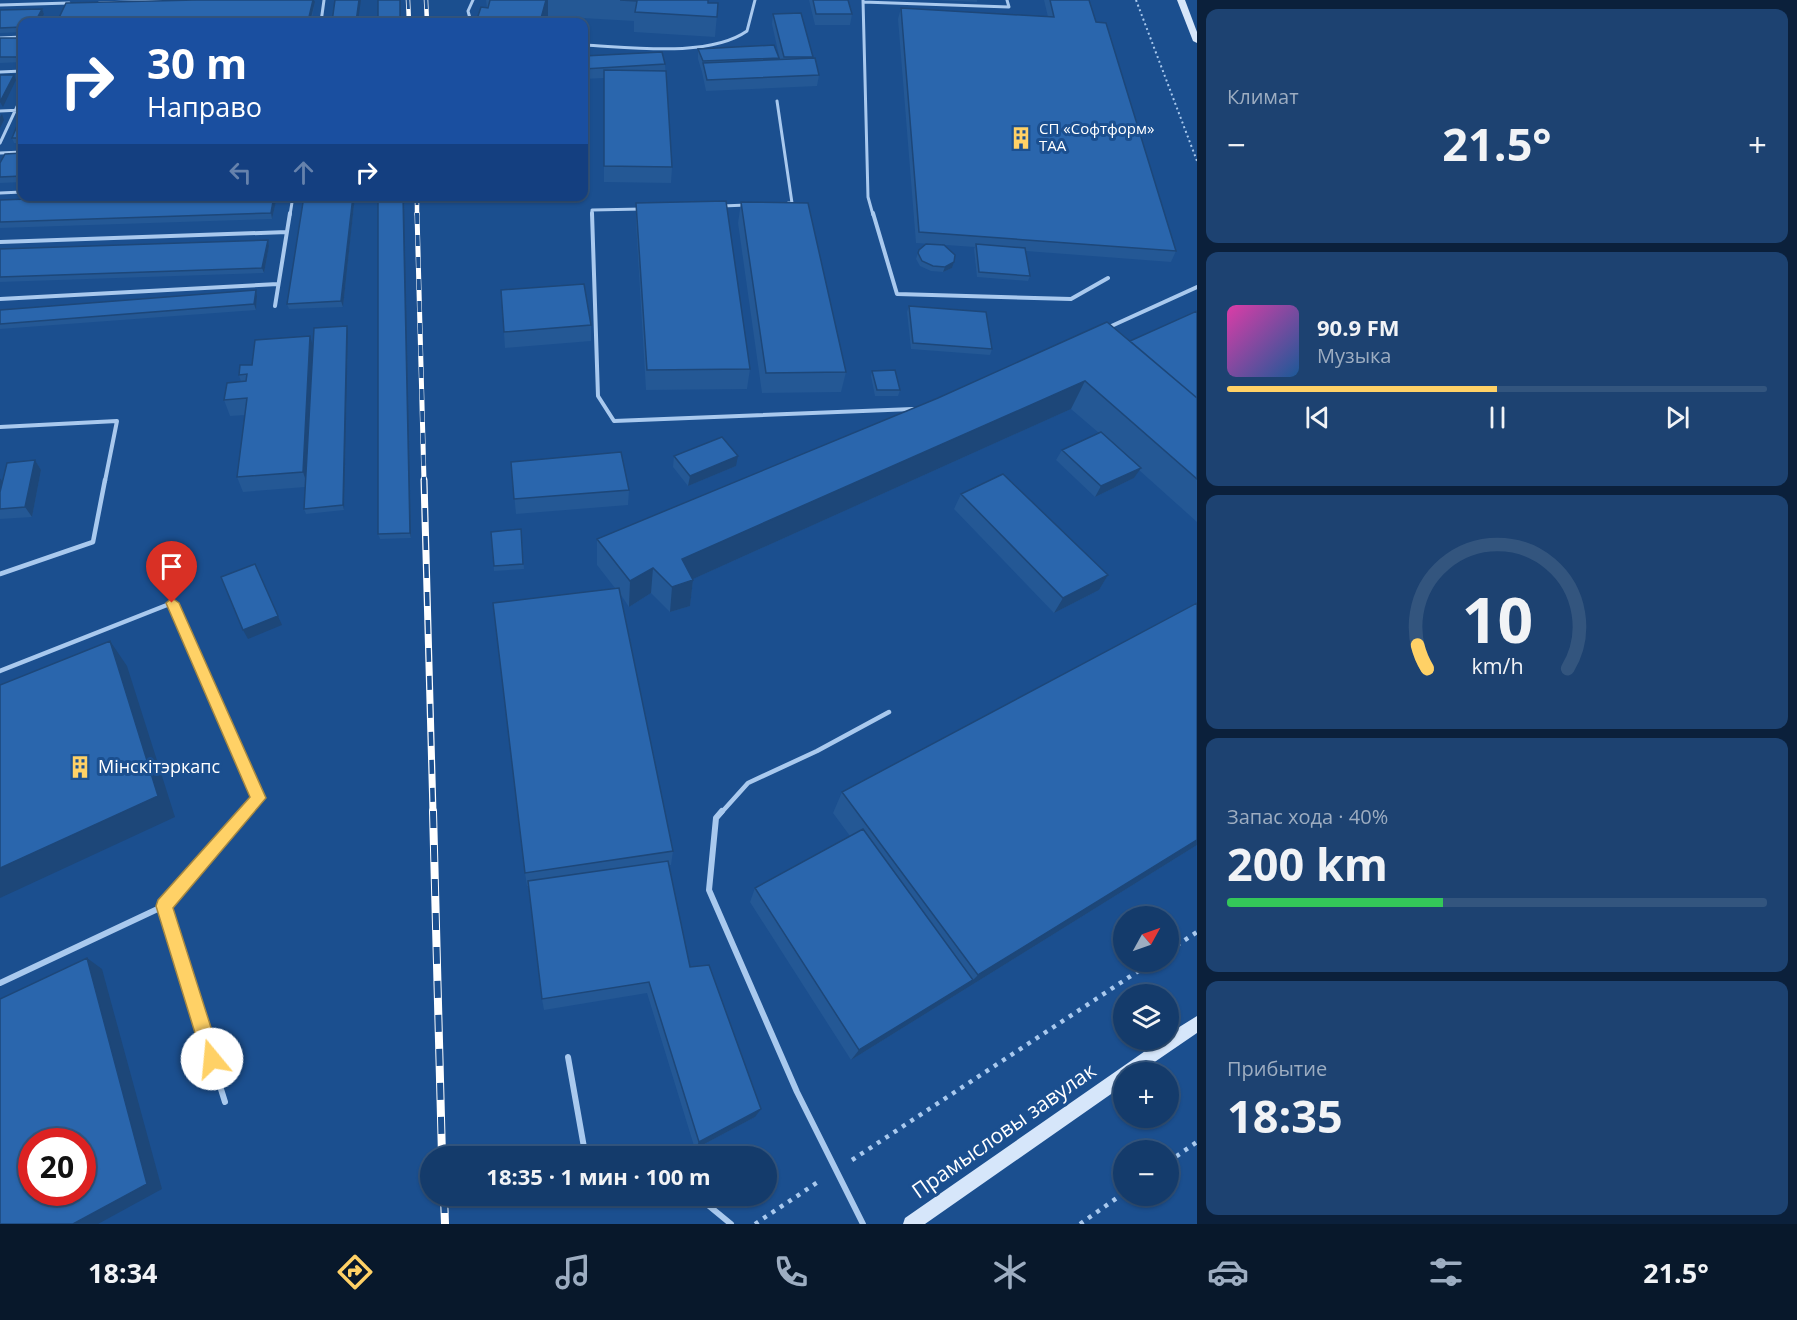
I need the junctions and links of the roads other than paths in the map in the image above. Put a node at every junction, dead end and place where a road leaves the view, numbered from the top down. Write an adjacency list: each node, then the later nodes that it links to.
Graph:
1 (193, 0): 10 (lane)
2 (324, 0): 13 (lane)
3 (473, 0): 14 (lane)
4 (755, 0): 19 (lane)
5 (1008, 0): 7 (lane)
6 (1181, 0): 15 (main road)
7 (863, 1): 39 (lane)
8 (67, 2): 9 (lane); 11 (lane); 12 (lane)
9 (78, 3)
10 (89, 3)
11 (0, 5)
12 (62, 13)
13 (322, 18)
14 (470, 18)
15 (1194, 28): 18 (main road)
16 (18, 37): 17 (lane)
17 (0, 38)
18 (1197, 41)
19 (588, 45)
20 (0, 72): 21 (lane)
21 (18, 72)
22 (777, 101): 33 (lane)
23 (18, 105): 25 (lane)
24 (0, 111): 25 (lane)
25 (15, 111): 26 (lane); 27 (lane)
26 (18, 111)
27 (0, 143)
28 (18, 152): 29 (lane)
29 (0, 153)
30 (18, 192): 31 (lane)
31 (0, 193)
32 (292, 201): 37 (lane)
33 (781, 203)
34 (757, 204): 35 (lane)
35 (710, 206)
36 (651, 208): 45 (lane)
37 (287, 232): 38 (lane); 40 (lane)
38 (0, 242)
39 (1108, 278)
40 (278, 285): 42 (lane); 43 (lane)
41 (1197, 287): 44 (lane)
42 (0, 299)
43 (275, 306)
44 (1102, 330)
45 (923, 405)
46 (0, 427): 47 (lane)
47 (0, 574)
48 (0, 671): 50 (lane)
49 (889, 712): 60 (lane)
50 (164, 906): 51 (lane); 56 (lane)
51 (0, 983)
52 (1197, 1024): 54 (main road)
53 (568, 1058): 57 (lane)
54 (1142, 1062)
55 (1113, 1083): 61 (main road, Прамысловы завулак)
56 (225, 1102)
57 (584, 1146)
58 (709, 1206): 59 (lane)
59 (730, 1224)
60 (863, 1224)
61 (910, 1224)

